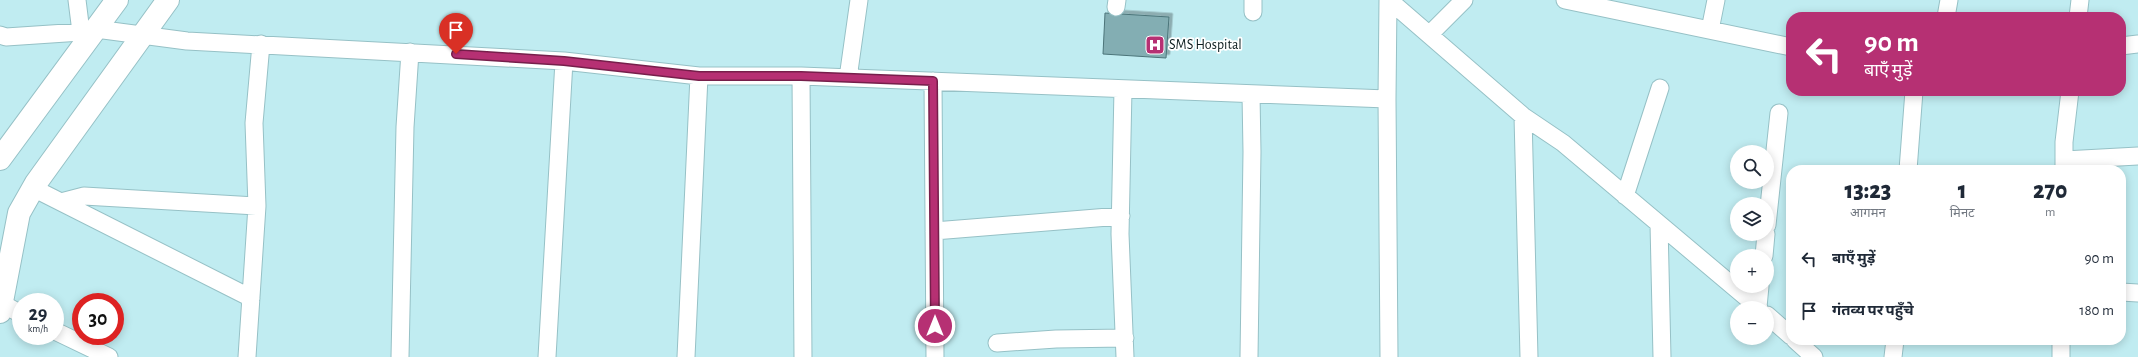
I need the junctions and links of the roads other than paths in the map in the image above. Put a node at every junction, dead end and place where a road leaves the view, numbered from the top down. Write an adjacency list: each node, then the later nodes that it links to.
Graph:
1 (77, 0): 15 (street)
2 (117, 0): 15 (street)
3 (168, 0): 17 (street)
4 (859, 0): 27 (street)
5 (1389, 0): 18 (street); 34 (street)
6 (1464, 0): 18 (street)
7 (1565, 0): 11 (street)
8 (1716, 0): 14 (street)
9 (1949, 0): 12 (street)
10 (2080, 0): 13 (street)
11 (1591, 3): 14 (street)
12 (1947, 12)
13 (2079, 12)
14 (1710, 30): 22 (street)
15 (89, 31): 16 (street); 17 (street); 38 (street)
16 (0, 34)
17 (144, 34): 19 (street); 41 (street)
18 (1430, 34): 36 (street)
19 (261, 44): 23 (street); 45 (street)
20 (2138, 44): 21 (street)
21 (2126, 45)
22 (1786, 46)
23 (410, 52): 24 (street); 65 (street)
24 (564, 61): 25 (street); 66 (street)
25 (699, 76): 26 (street); 67 (street)
26 (801, 76): 27 (street); 68 (street)
27 (848, 78): 28 (street)
28 (933, 81): 30 (street); 48 (street)
29 (1660, 88): 42 (street)
30 (1123, 89): 31 (street); 46 (street)
31 (1251, 94): 34 (street); 71 (street)
32 (1914, 96): 39 (street)
33 (2070, 96): 40 (street)
34 (1387, 99): 72 (street)
35 (1779, 113): 43 (street)
36 (1523, 116): 42 (street); 73 (street)
37 (2138, 156): 40 (street)
38 (0, 159)
39 (1908, 165)
40 (2064, 165)
41 (33, 188): 44 (street); 53 (street)
42 (1625, 196): 47 (street)
43 (1770, 197)
44 (61, 202): 45 (street); 51 (street)
45 (257, 206): 51 (street)
46 (1121, 216): 48 (street); 58 (street)
47 (1659, 224): 52 (street); 74 (street)
48 (934, 231): 69 (street)
49 (2126, 292): 50 (street)
50 (2138, 293)
51 (252, 298): 64 (street)
52 (1750, 301)
53 (0, 307): 54 (street)
54 (12, 311)
55 (1774, 321): 56 (street)
56 (1786, 332)
57 (64, 335): 63 (street)
58 (1125, 338): 59 (street); 70 (street)
59 (997, 343)
60 (1801, 345): 75 (street)
61 (1894, 345): 76 (street)
62 (2062, 345): 77 (street)
63 (109, 357)
64 (247, 357)
65 (400, 357)
66 (547, 357)
67 (686, 357)
68 (803, 357)
69 (935, 357)
70 (1125, 357)
71 (1249, 357)
72 (1389, 357)
73 (1529, 357)
74 (1662, 357)
75 (1814, 357)
76 (1893, 357)
77 (2061, 357)

